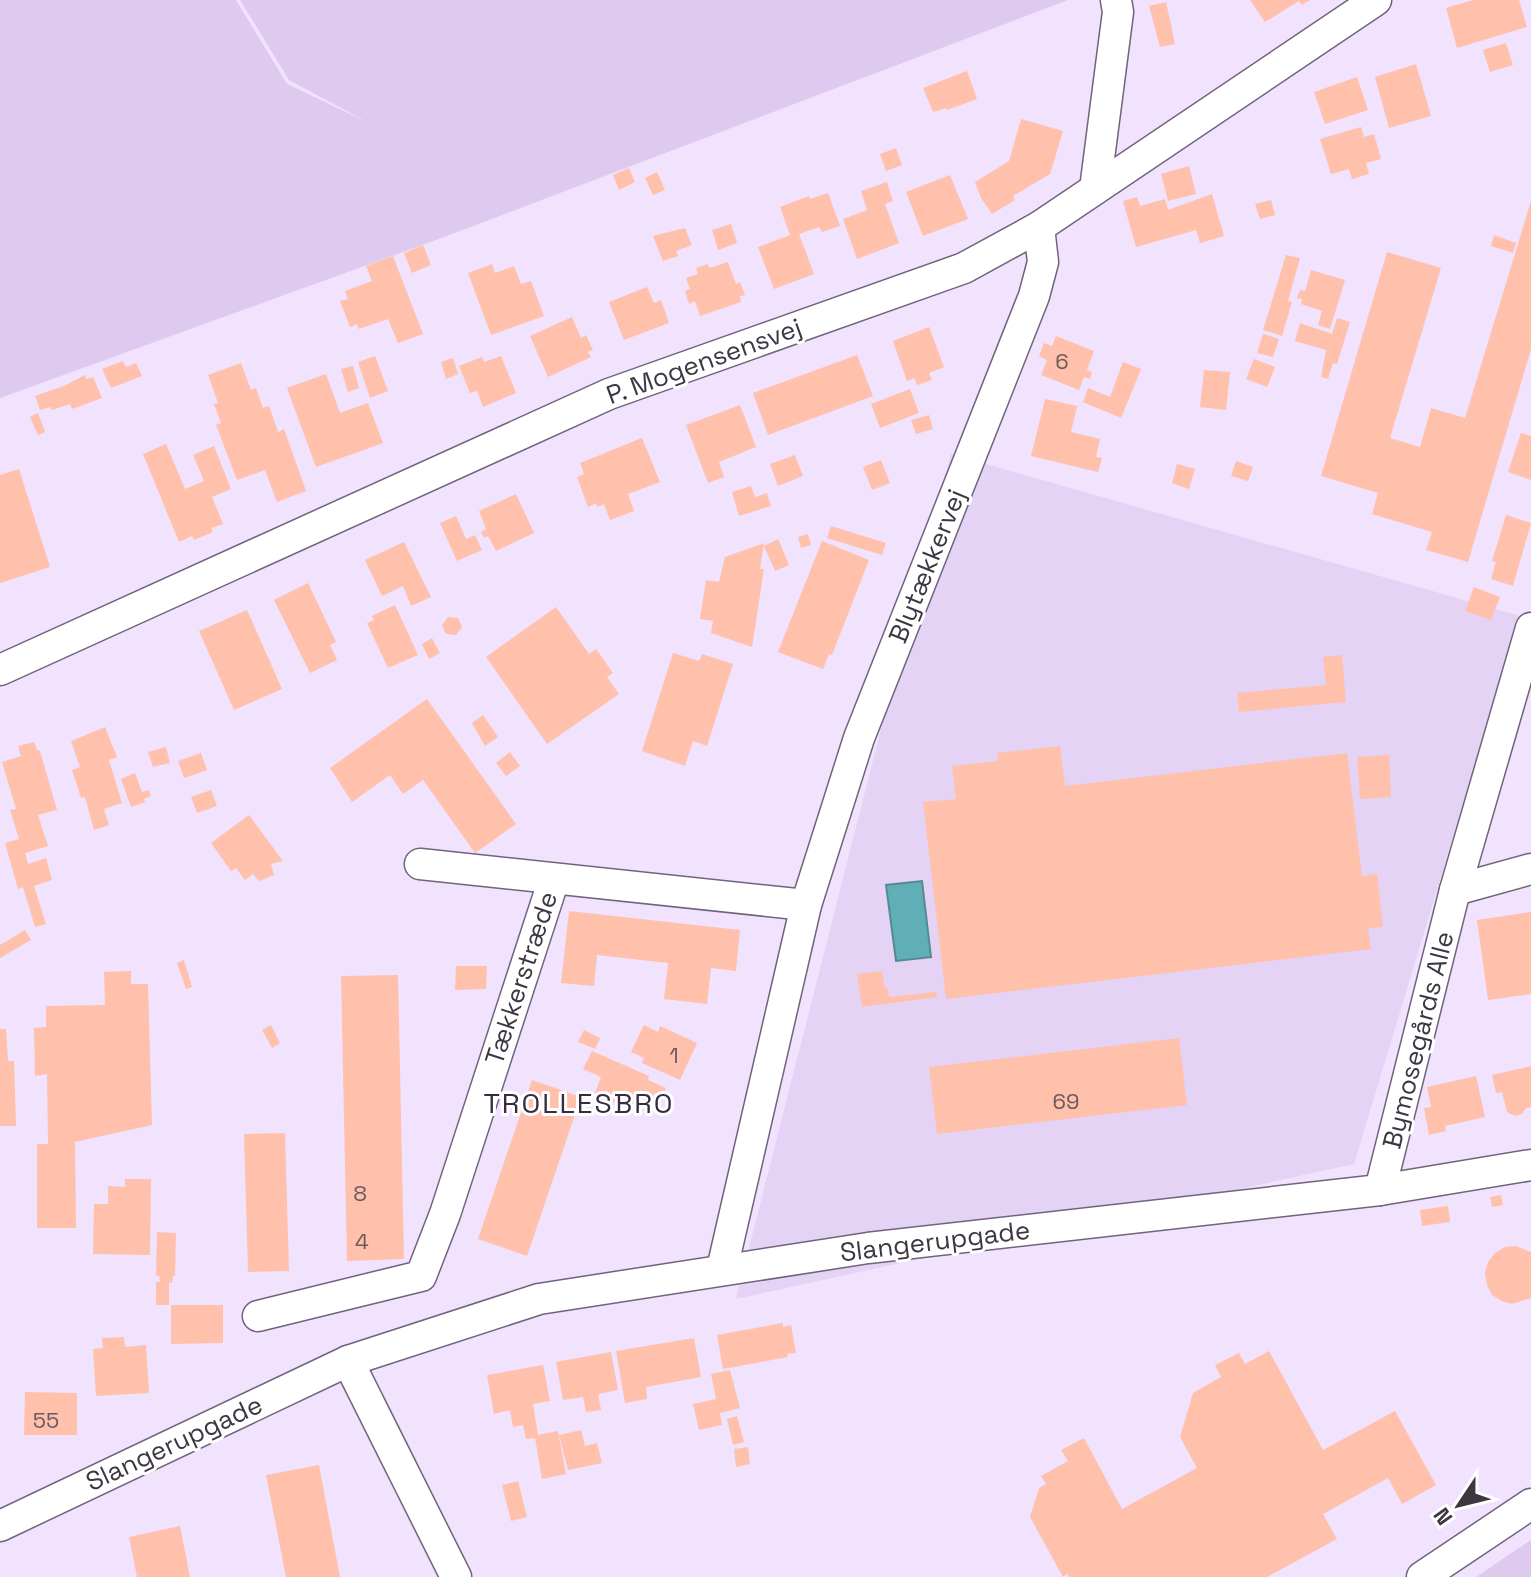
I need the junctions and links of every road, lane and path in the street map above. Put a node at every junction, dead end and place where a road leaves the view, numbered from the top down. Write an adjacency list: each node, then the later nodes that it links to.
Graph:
1 (1116, 0): 3 (street)
2 (1376, 0): 3 (street, P. Mogensensvej)
3 (1095, 189): 4 (street, P. Mogensensvej)
4 (1039, 227): 6 (street, P. Mogensensvej); 11 (street, Blytækkervej)
5 (1531, 628): 10 (street, Bymosegårds Alle)
6 (0, 670)
7 (420, 864): 9 (street)
8 (1531, 869): 10 (street)
9 (554, 879): 11 (street); 15 (street, Tækkerstræde)
10 (1455, 890): 13 (street, Bymosegårds Alle)
11 (806, 905): 14 (street, Blytækkervej)
12 (1531, 1165): 13 (street, Slangerupgade)
13 (1380, 1190): 14 (street, Slangerupgade)
14 (722, 1269): 16 (street, Slangerupgade)
15 (258, 1316)
16 (348, 1361): 18 (street, Slangerupgade); 19 (street)
17 (1531, 1504): 20 (street)
18 (0, 1526)
19 (456, 1577)
20 (1422, 1577)

